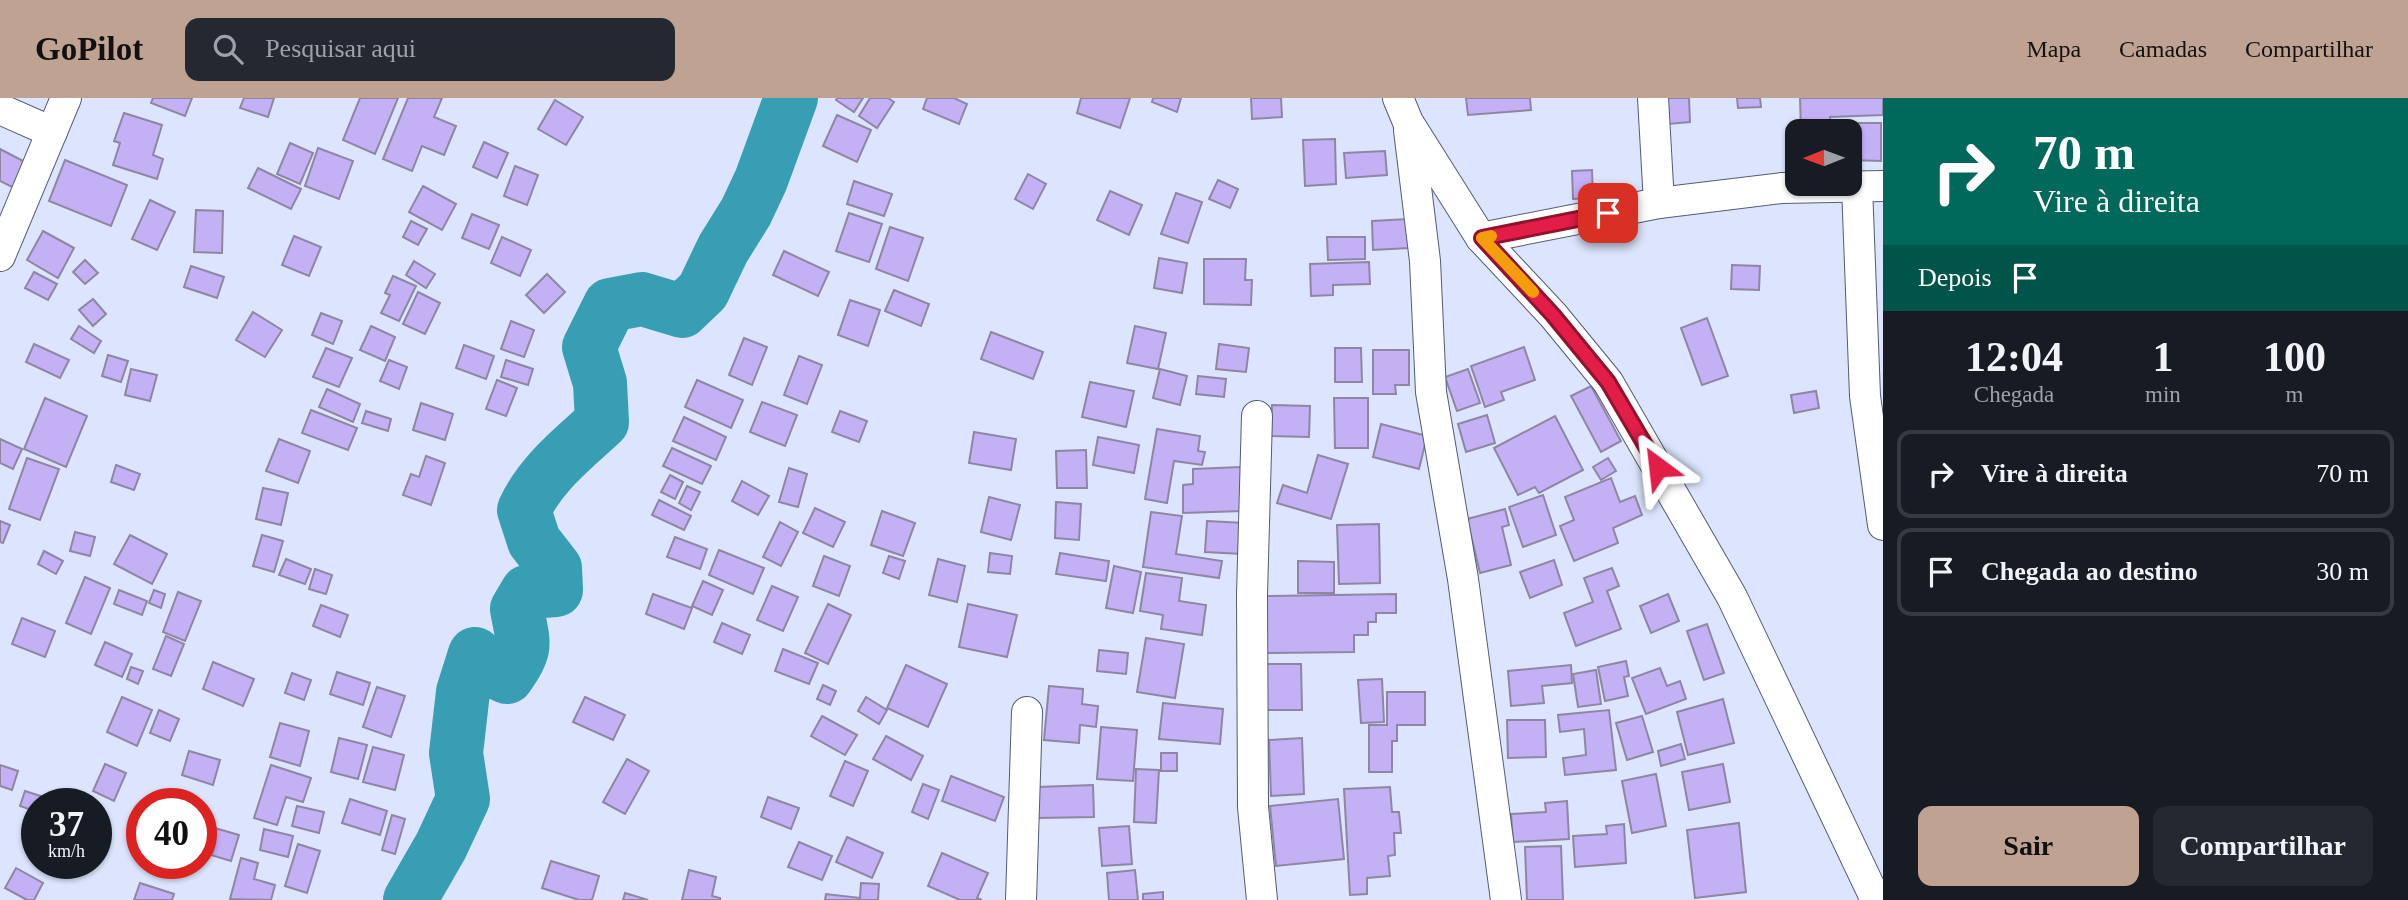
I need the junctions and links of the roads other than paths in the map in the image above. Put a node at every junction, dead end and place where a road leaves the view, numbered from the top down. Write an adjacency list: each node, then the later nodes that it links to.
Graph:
1 (66, 98): 5 (street)
2 (1653, 98): 7 (street)
3 (0, 109): 5 (street)
4 (1403, 110): 8 (street); 15 (street)
5 (52, 132): 9 (street)
6 (1870, 186): 7 (street); 11 (street)
7 (1659, 203): 8 (street)
8 (1482, 238): 16 (street)
9 (0, 256)
10 (1257, 416): 14 (street)
11 (1883, 525)
12 (1027, 712): 13 (street)
13 (1021, 900)
14 (1262, 900)
15 (1506, 900)
16 (1876, 900)

